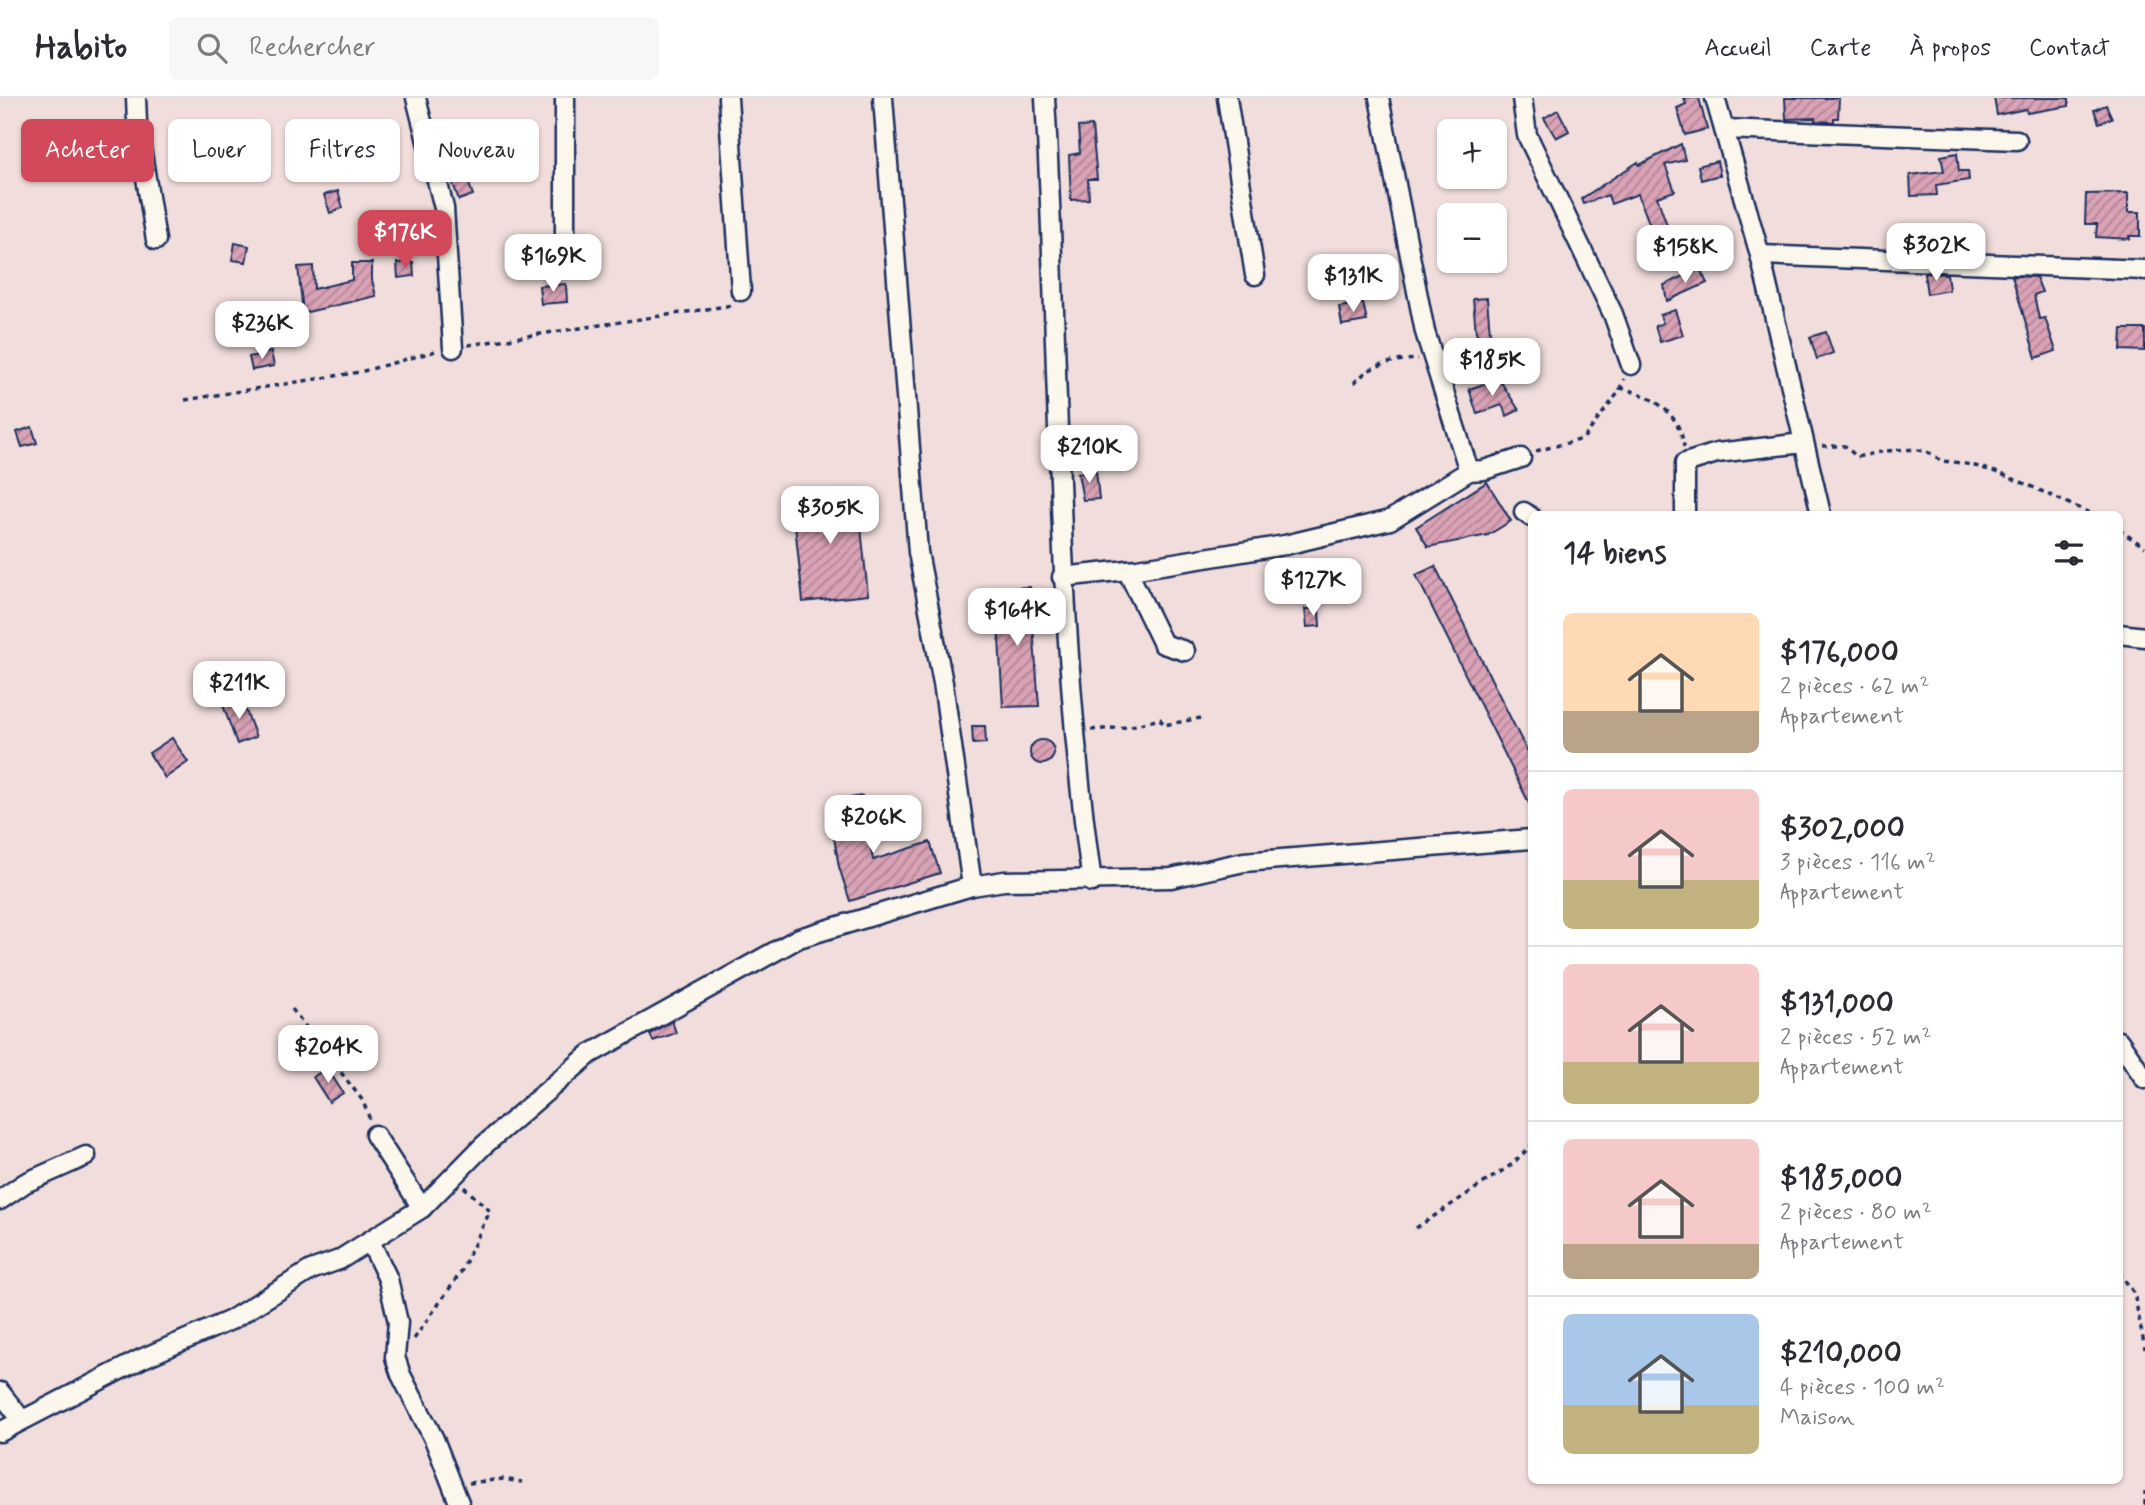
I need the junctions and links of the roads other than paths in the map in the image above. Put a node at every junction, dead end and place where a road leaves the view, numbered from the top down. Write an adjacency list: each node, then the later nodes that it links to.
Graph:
1 (136, 98): 13 (street)
2 (416, 98): 19 (street)
3 (565, 98): 14 (street)
4 (728, 98): 18 (street)
5 (883, 98): 33 (street)
6 (1045, 98): 27 (street)
7 (1227, 98): 17 (street)
8 (1379, 98): 23 (street)
9 (1522, 98): 20 (street)
10 (1714, 98): 11 (street)
11 (1724, 129): 12 (street); 15 (street)
12 (2017, 140)
13 (156, 240)
14 (565, 252)
15 (1760, 255): 16 (street); 21 (street)
16 (2145, 270)
17 (1255, 275)
18 (741, 291)
19 (453, 348)
20 (1631, 365)
21 (1803, 445): 24 (street); 25 (street)
22 (1521, 458): 23 (street)
23 (1469, 471): 26 (street)
24 (1685, 511)
25 (1820, 511)
26 (1127, 570): 27 (street); 30 (street)
27 (1062, 577): 32 (street)
28 (2123, 634): 29 (street)
29 (2145, 637)
30 (1185, 651)
31 (1528, 839): 32 (street)
32 (1092, 882): 33 (street)
33 (972, 886): 39 (street)
34 (2123, 1047): 35 (street)
35 (2145, 1079)
36 (376, 1135): 39 (street)
37 (86, 1156): 38 (street)
38 (0, 1200)
39 (422, 1208): 40 (street)
40 (370, 1241): 42 (street); 44 (street)
41 (0, 1392): 42 (street)
42 (22, 1420): 43 (street)
43 (0, 1432)
44 (460, 1505)

